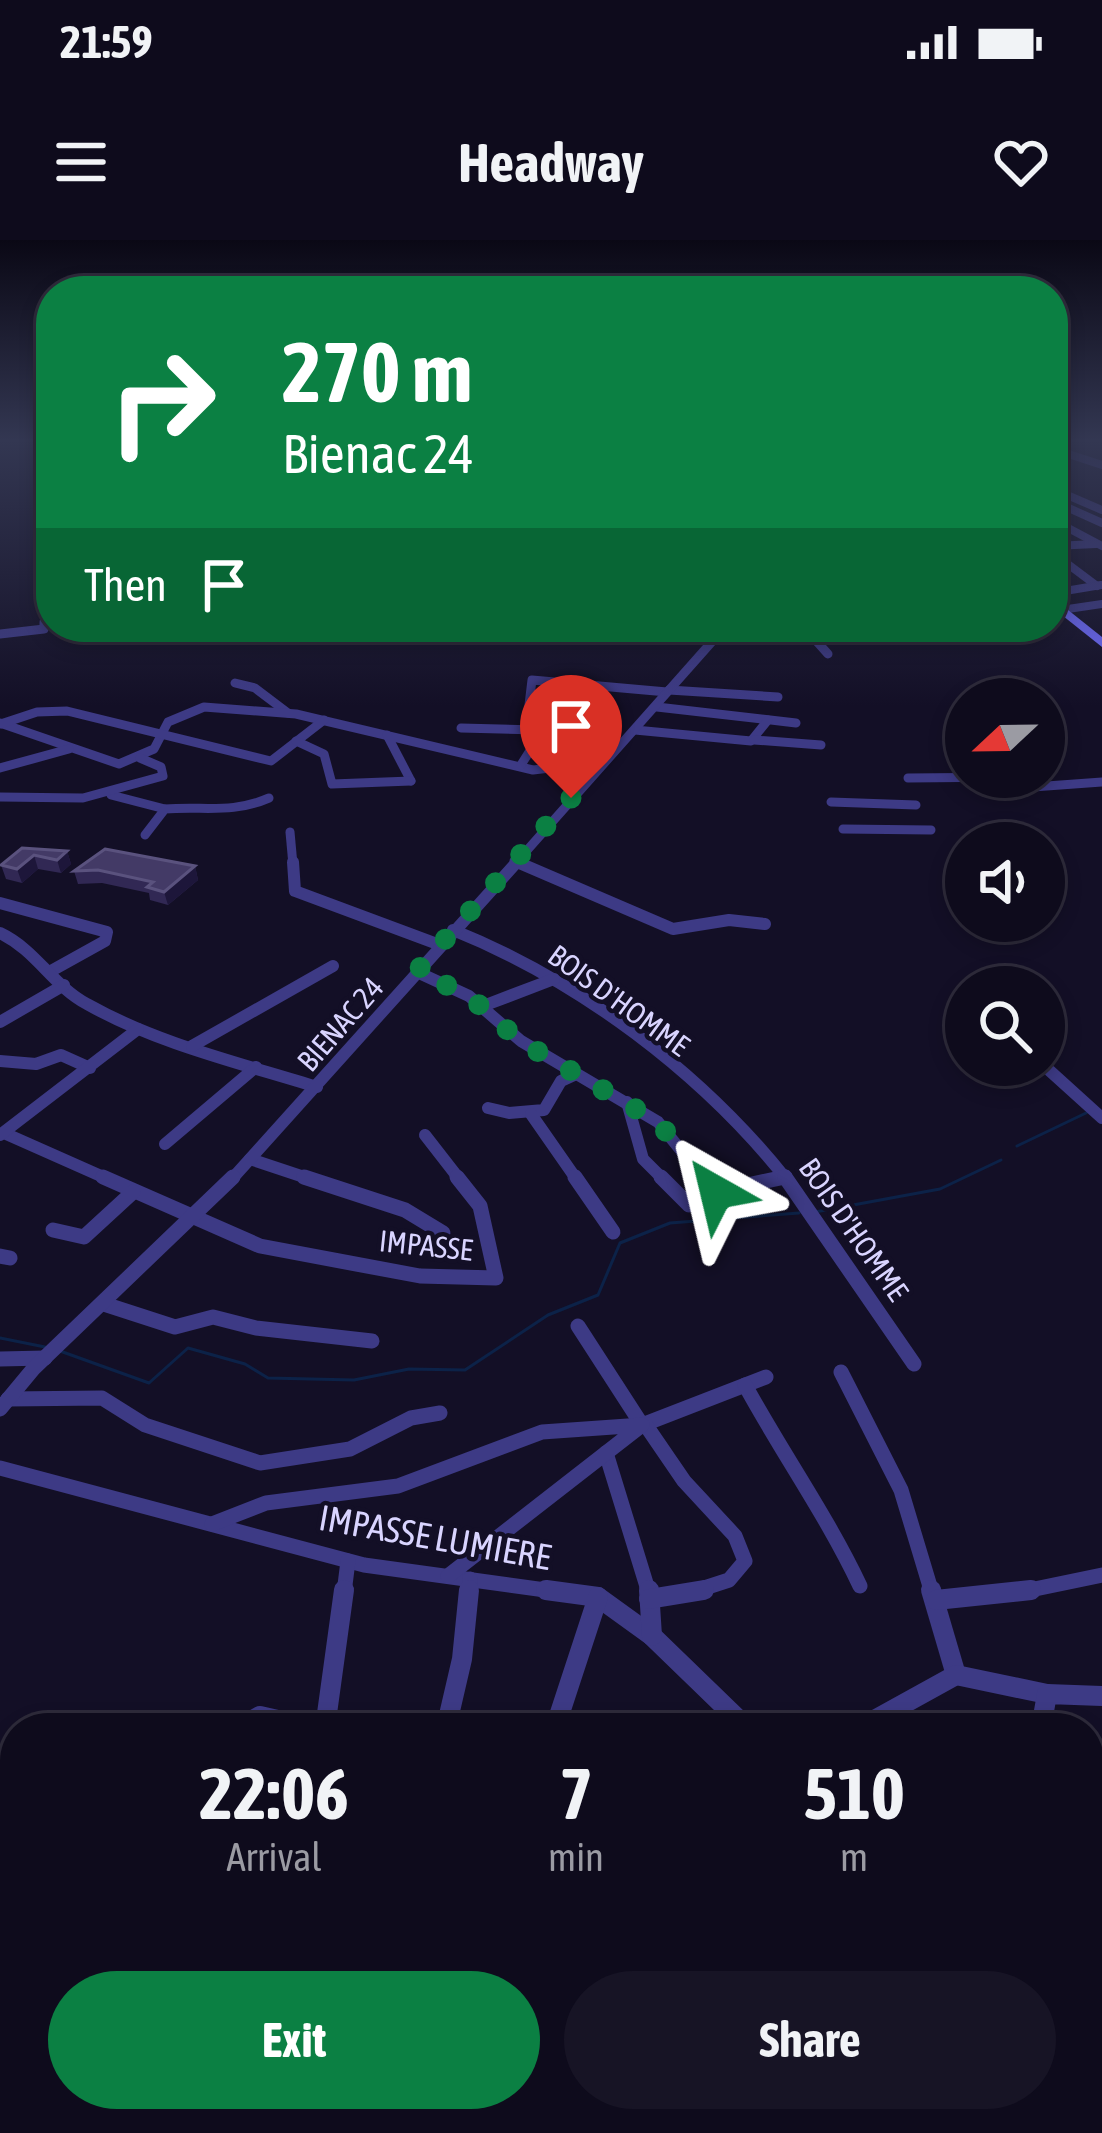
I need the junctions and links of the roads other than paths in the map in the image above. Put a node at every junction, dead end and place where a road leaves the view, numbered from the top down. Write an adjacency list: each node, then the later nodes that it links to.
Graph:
1 (1100, 544): 2 (street)
2 (1068, 548)
3 (1068, 561): 4 (street)
4 (1100, 585): 5 (street)
5 (1068, 590)
6 (1102, 604): 7 (street)
7 (1068, 606)
8 (1068, 615): 11 (main road)
9 (1102, 627): 11 (street)
10 (36, 629): 12 (street)
11 (1087, 630): 15 (main road)
12 (0, 634)
13 (712, 642): 18 (street, BIENAC 24)
14 (817, 642): 16 (street)
15 (1102, 644)
16 (828, 654)
17 (235, 683): 21 (street)
18 (668, 691): 19 (street); 20 (street, BIENAC 24); 27 (street)
19 (778, 697)
20 (657, 707): 23 (street); 28 (street, BIENAC 24)
21 (289, 713): 22 (street); 29 (street)
22 (324, 720): 30 (street); 32 (street)
23 (768, 720): 25 (street); 31 (street)
24 (0, 723): 29 (street); 34 (street)
25 (796, 723)
26 (461, 728): 27 (street)
27 (538, 730): 37 (street)
28 (635, 730): 31 (street); 36 (street, BIENAC 24)
29 (162, 735): 32 (street); 35 (street)
30 (387, 735): 32 (street); 37 (street)
31 (754, 740): 33 (street)
32 (296, 741)
33 (821, 745)
34 (69, 749): 35 (street); 38 (street)
35 (140, 758): 41 (street)
36 (602, 762): 37 (street); 51 (street, BIENAC 24)
37 (520, 765)
38 (0, 768)
39 (908, 778): 40 (street)
40 (1102, 782)
41 (111, 795): 42 (street); 46 (street)
42 (0, 797)
43 (269, 798): 46 (street)
44 (831, 802): 45 (street)
45 (916, 805)
46 (165, 809): 50 (street)
47 (843, 829): 48 (street)
48 (931, 830)
49 (290, 832): 56 (street)
50 (145, 835)
51 (514, 861): 53 (street); 54 (street, BIENAC 24)
52 (0, 903): 58 (street)
53 (765, 924)
54 (453, 930): 56 (street, BIENAC 24); 60 (street, BOIS D'HOMME)
55 (4, 939): 58 (street)
56 (440, 945): 59 (street, BIENAC 24)
57 (333, 967): 65 (street)
58 (51, 971): 61 (street)
59 (417, 971): 62 (street); 71 (street, BIENAC 24)
60 (554, 979): 62 (street); 80 (street, BOIS D'HOMME)
61 (64, 985): 63 (street); 64 (street)
62 (483, 1006): 69 (street)
63 (0, 1022)
64 (138, 1029): 65 (street); 67 (street)
65 (192, 1046): 68 (street)
66 (0, 1061): 67 (street)
67 (90, 1067): 76 (street)
68 (256, 1067): 71 (street); 78 (street)
69 (574, 1076): 72 (street); 74 (street)
70 (1065, 1084): 75 (street)
71 (316, 1087): 79 (street, BIENAC 24)
72 (627, 1102): 80 (street); 82 (street)
73 (488, 1108): 74 (street)
74 (531, 1114): 85 (street)
75 (1102, 1118)
76 (2, 1134): 81 (street)
77 (425, 1135): 83 (street, IMPASSE)
78 (165, 1144)
79 (250, 1160): 83 (street, BIENAC 24); 86 (street)
80 (784, 1177): 92 (street, BOIS D'HOMME)
81 (134, 1192): 83 (street); 84 (street)
82 (689, 1205)
83 (194, 1218): 87 (street, BIENAC 24)
84 (53, 1230)
85 (613, 1232)
86 (443, 1233)
87 (104, 1304): 89 (street); 91 (street, BIENAC 24)
88 (578, 1326): 98 (street)
89 (372, 1341)
90 (3, 1357): 91 (street)
91 (39, 1363): 96 (street, BIENAC 24)
92 (914, 1364)
93 (841, 1372): 109 (street)
94 (766, 1377): 95 (street)
95 (745, 1384): 98 (street); 106 (street)
96 (4, 1404): 97 (street)
97 (440, 1413)
98 (644, 1424): 99 (street); 101 (street); 108 (street)
99 (606, 1453): 104 (street); 108 (street)
100 (0, 1468): 101 (street, IMPASSE LUMIERE)
101 (212, 1524): 102 (street, IMPASSE LUMIERE)
102 (348, 1561): 104 (street, IMPASSE LUMIERE); 114 (street)
103 (1102, 1575): 109 (street)
104 (448, 1576): 105 (street, IMPASSE LUMIERE)
105 (470, 1580): 107 (street, IMPASSE LUMIERE); 115 (street)
106 (860, 1586)
107 (598, 1597): 110 (street, IMPASSE LUMIERE); 116 (street)
108 (650, 1598): 110 (street)
109 (936, 1600): 111 (street)
110 (652, 1636): 117 (street, IMPASSE LUMIERE)
111 (956, 1675): 112 (street); 118 (street)
112 (1048, 1694): 113 (street); 119 (street)
113 (1102, 1696)
114 (327, 1713)
115 (449, 1713)
116 (560, 1713)
117 (732, 1713)
118 (887, 1713)
119 (1044, 1713)

